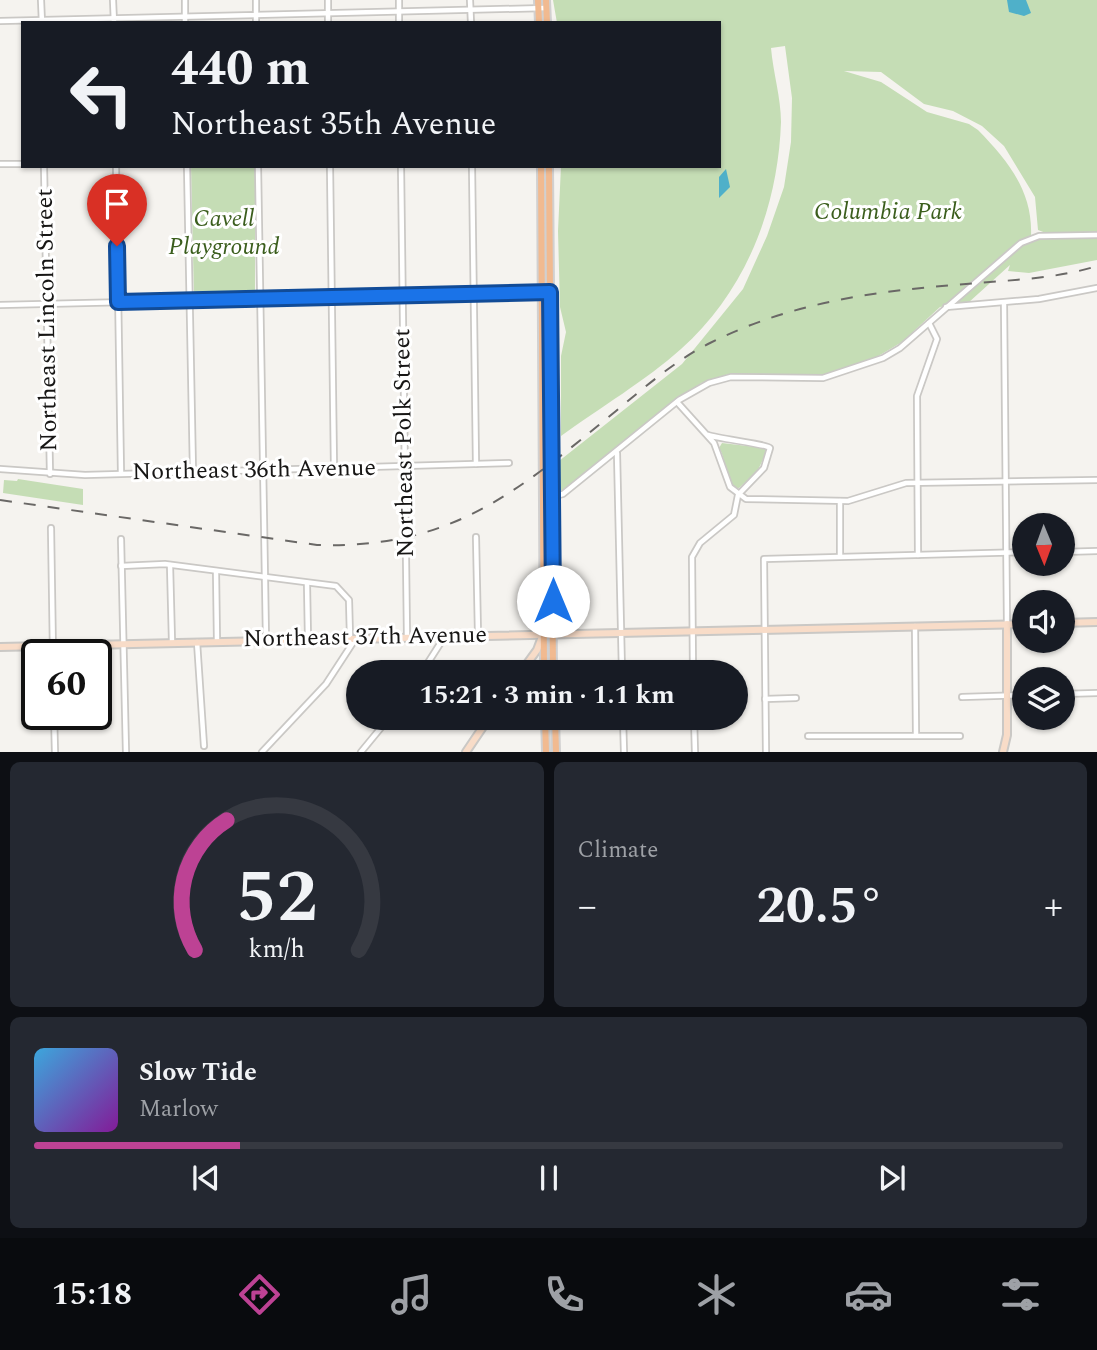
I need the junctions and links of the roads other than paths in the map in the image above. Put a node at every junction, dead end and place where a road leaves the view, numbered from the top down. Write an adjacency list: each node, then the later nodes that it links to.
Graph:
1 (41, 0): 16 (street)
2 (113, 0): 13 (street)
3 (185, 0): 14 (street)
4 (256, 0): 12 (street)
5 (328, 0): 11 (street)
6 (399, 0): 10 (street)
7 (470, 0): 9 (street)
8 (542, 4): 9 (street); 21 (main road)
9 (470, 10): 10 (street); 20 (street)
10 (399, 11): 11 (street); 19 (street)
11 (328, 13): 12 (street); 18 (street)
12 (256, 15): 14 (street); 17 (street)
13 (114, 20): 14 (street); 16 (street)
14 (185, 20)
15 (0, 21): 16 (street)
16 (42, 21)
17 (256, 21)
18 (328, 21)
19 (399, 21)
20 (471, 21)
21 (546, 21)
22 (0, 164): 23 (street)
23 (21, 164)
24 (44, 168): 43 (street, Northeast Lincoln Street)
25 (116, 168): 41 (street)
26 (187, 168): 40 (street)
27 (258, 168): 39 (street)
28 (330, 168): 38 (street)
29 (401, 168): 37 (street, Northeast Polk Street)
30 (472, 168): 36 (street)
31 (541, 168): 35 (main road)
32 (549, 168): 35 (main road)
33 (1097, 235): 45 (street)
34 (1097, 288): 42 (street)
35 (546, 292): 36 (street); 63 (main road); 64 (main road)
36 (474, 293): 37 (street); 50 (street)
37 (402, 295): 38 (street); 52 (street, Northeast Polk Street)
38 (332, 297): 39 (street); 53 (street)
39 (260, 299): 40 (street); 55 (street)
40 (190, 300): 41 (street); 56 (street)
41 (118, 302): 43 (street); 57 (street)
42 (1004, 303): 45 (street); 60 (street)
43 (47, 304): 44 (street); 58 (street, Northeast Lincoln Street)
44 (0, 305)
45 (946, 307): 46 (street)
46 (929, 323): 47 (street); 61 (street)
47 (677, 402): 48 (street); 49 (street)
48 (707, 435): 62 (street); 62 (street)
49 (617, 452): 63 (street); 87 (street)
50 (475, 464): 51 (street, Northeast 36th Avenue); 52 (street, Northeast 36th Avenue)
51 (509, 464)
52 (404, 466): 53 (street, Northeast 36th Avenue); 92 (street, Northeast Polk Street)
53 (334, 468): 55 (street, Northeast 36th Avenue)
54 (0, 469): 58 (street, Northeast 36th Avenue)
55 (263, 470): 56 (street, Northeast 36th Avenue); 78 (street)
56 (193, 472): 57 (street, Northeast 36th Avenue)
57 (121, 473): 58 (street, Northeast 36th Avenue)
58 (50, 474)
59 (1097, 480): 60 (street)
60 (1006, 481): 61 (street); 71 (street)
61 (917, 483): 65 (street); 73 (street)
62 (738, 495): 65 (street); 86 (street)
63 (552, 498): 64 (street); 89 (main road)
64 (544, 499): 88 (main road)
65 (841, 501): 74 (street)
66 (51, 528): 95 (street)
67 (476, 537): 90 (street)
68 (121, 538): 76 (street)
69 (1097, 551): 70 (street)
70 (1075, 552)
71 (1006, 553): 72 (street); 73 (street); 82 (street)
72 (1012, 553)
73 (918, 555): 74 (street)
74 (841, 556): 85 (street)
75 (170, 565): 76 (street); 77 (street); 99 (street)
76 (121, 566): 101 (street)
77 (216, 572): 78 (street); 98 (street)
78 (264, 578): 79 (street); 96 (street)
79 (307, 584): 93 (street); 94 (street)
80 (1097, 622): 81 (street)
81 (1075, 623)
82 (1007, 624): 83 (street, Northeast 37th Avenue); 84 (street, Northeast 37th Avenue); 112 (street)
83 (1012, 624)
84 (915, 626): 85 (street, Northeast 37th Avenue); 125 (street)
85 (764, 628): 86 (street, Northeast 37th Avenue); 116 (street)
86 (691, 630): 87 (street, Northeast 37th Avenue); 109 (street)
87 (620, 631): 89 (street, Northeast 37th Avenue); 108 (street)
88 (544, 632): 89 (street, Northeast 37th Avenue); 90 (street, Northeast 37th Avenue); 105 (street); 106 (main road)
89 (553, 632): 107 (main road)
90 (478, 634): 91 (street, Northeast 37th Avenue)
91 (446, 635): 92 (street, Northeast 37th Avenue); 104 (street)
92 (407, 636): 93 (street, Northeast 37th Avenue)
93 (354, 637): 94 (street, Northeast 37th Avenue); 132 (street)
94 (308, 638): 96 (street, Northeast 37th Avenue)
95 (51, 639)
96 (266, 639): 98 (street, Northeast 37th Avenue)
97 (197, 641): 98 (street, Northeast 37th Avenue); 99 (street, Northeast 37th Avenue); 128 (street)
98 (217, 641)
99 (172, 642): 101 (street, Northeast 37th Avenue)
100 (112, 643): 101 (street, Northeast 37th Avenue)
101 (122, 643): 131 (street)
102 (21, 646): 103 (street, Northeast 37th Avenue)
103 (0, 647)
104 (430, 660)
105 (530, 660)
106 (544, 660)
107 (553, 660)
108 (621, 660)
109 (692, 660)
110 (1097, 693): 111 (street)
111 (1075, 694)
112 (1007, 696): 113 (street); 114 (street); 139 (street)
113 (1012, 696)
114 (962, 697)
115 (796, 698): 116 (street)
116 (765, 699): 138 (street)
117 (54, 730): 130 (street)
118 (379, 730): 133 (street)
119 (481, 730): 134 (street)
120 (547, 730): 135 (main road)
121 (550, 730): 129 (main road)
122 (555, 730): 129 (main road)
123 (623, 730): 136 (street)
124 (694, 730): 137 (street)
125 (916, 734): 126 (street); 127 (street)
126 (808, 736)
127 (960, 736)
128 (204, 746)
129 (556, 749)
130 (55, 751)
131 (126, 751)
132 (262, 751)
133 (361, 751)
134 (466, 751)
135 (546, 751)
136 (624, 751)
137 (695, 751)
138 (766, 751)
139 (1003, 751)

